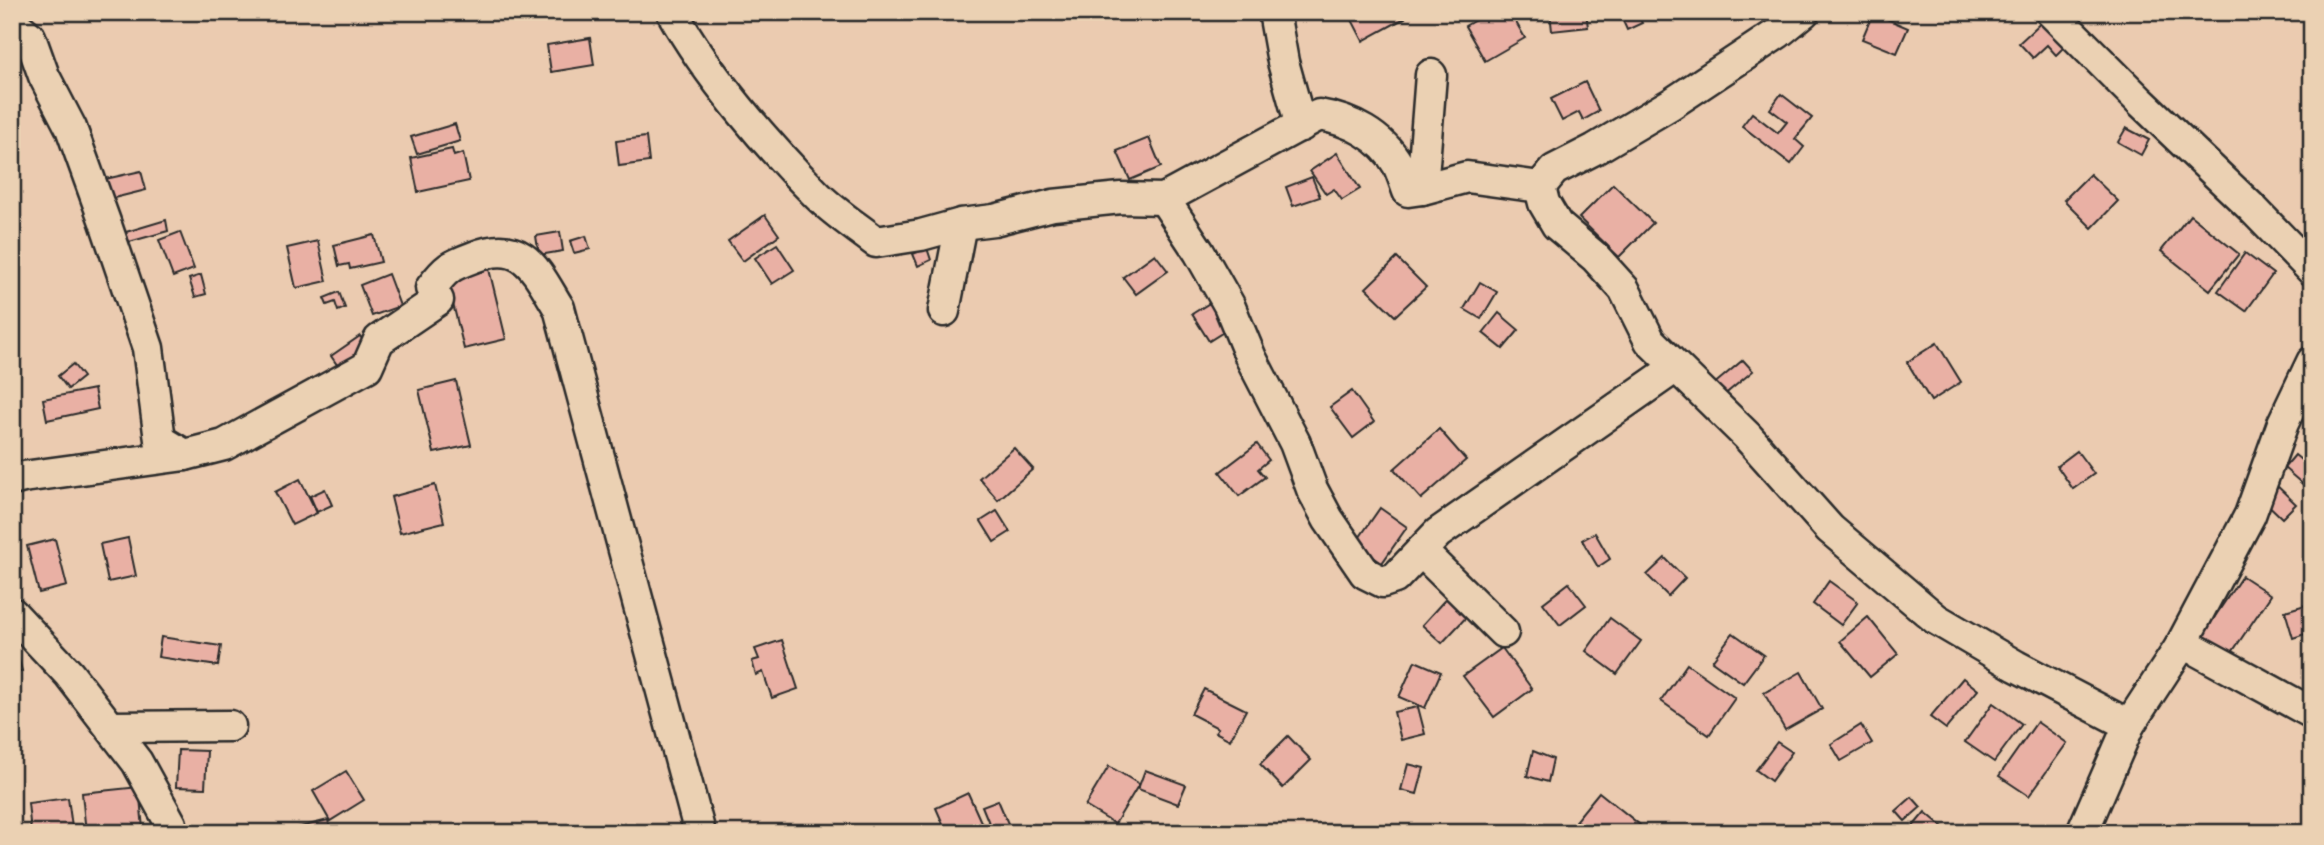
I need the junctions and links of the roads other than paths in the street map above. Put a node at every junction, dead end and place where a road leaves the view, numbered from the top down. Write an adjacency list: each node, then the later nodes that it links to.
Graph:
1 (672, 12): 11 (street)
2 (1274, 12): 7 (street)
3 (1804, 12): 8 (street)
4 (2051, 12): 12 (street)
5 (12, 22): 16 (street)
6 (1431, 75): 9 (street)
7 (1301, 126): 9 (street); 10 (street)
8 (1539, 187): 9 (street); 15 (street)
9 (1422, 188)
10 (1164, 199): 11 (street); 18 (street)
11 (961, 224): 13 (street)
12 (2312, 270)
13 (944, 311)
14 (2312, 362): 21 (street)
15 (1676, 367): 18 (street); 23 (street)
16 (185, 454): 17 (street); 27 (street)
17 (12, 480)
18 (1421, 551): 20 (street)
19 (12, 613): 25 (street)
20 (1503, 632)
21 (2180, 647): 22 (street); 23 (street)
22 (2312, 713)
23 (2129, 725): 28 (street)
24 (230, 726): 25 (street)
25 (111, 727): 26 (street)
26 (173, 833)
27 (700, 833)
28 (2082, 833)

